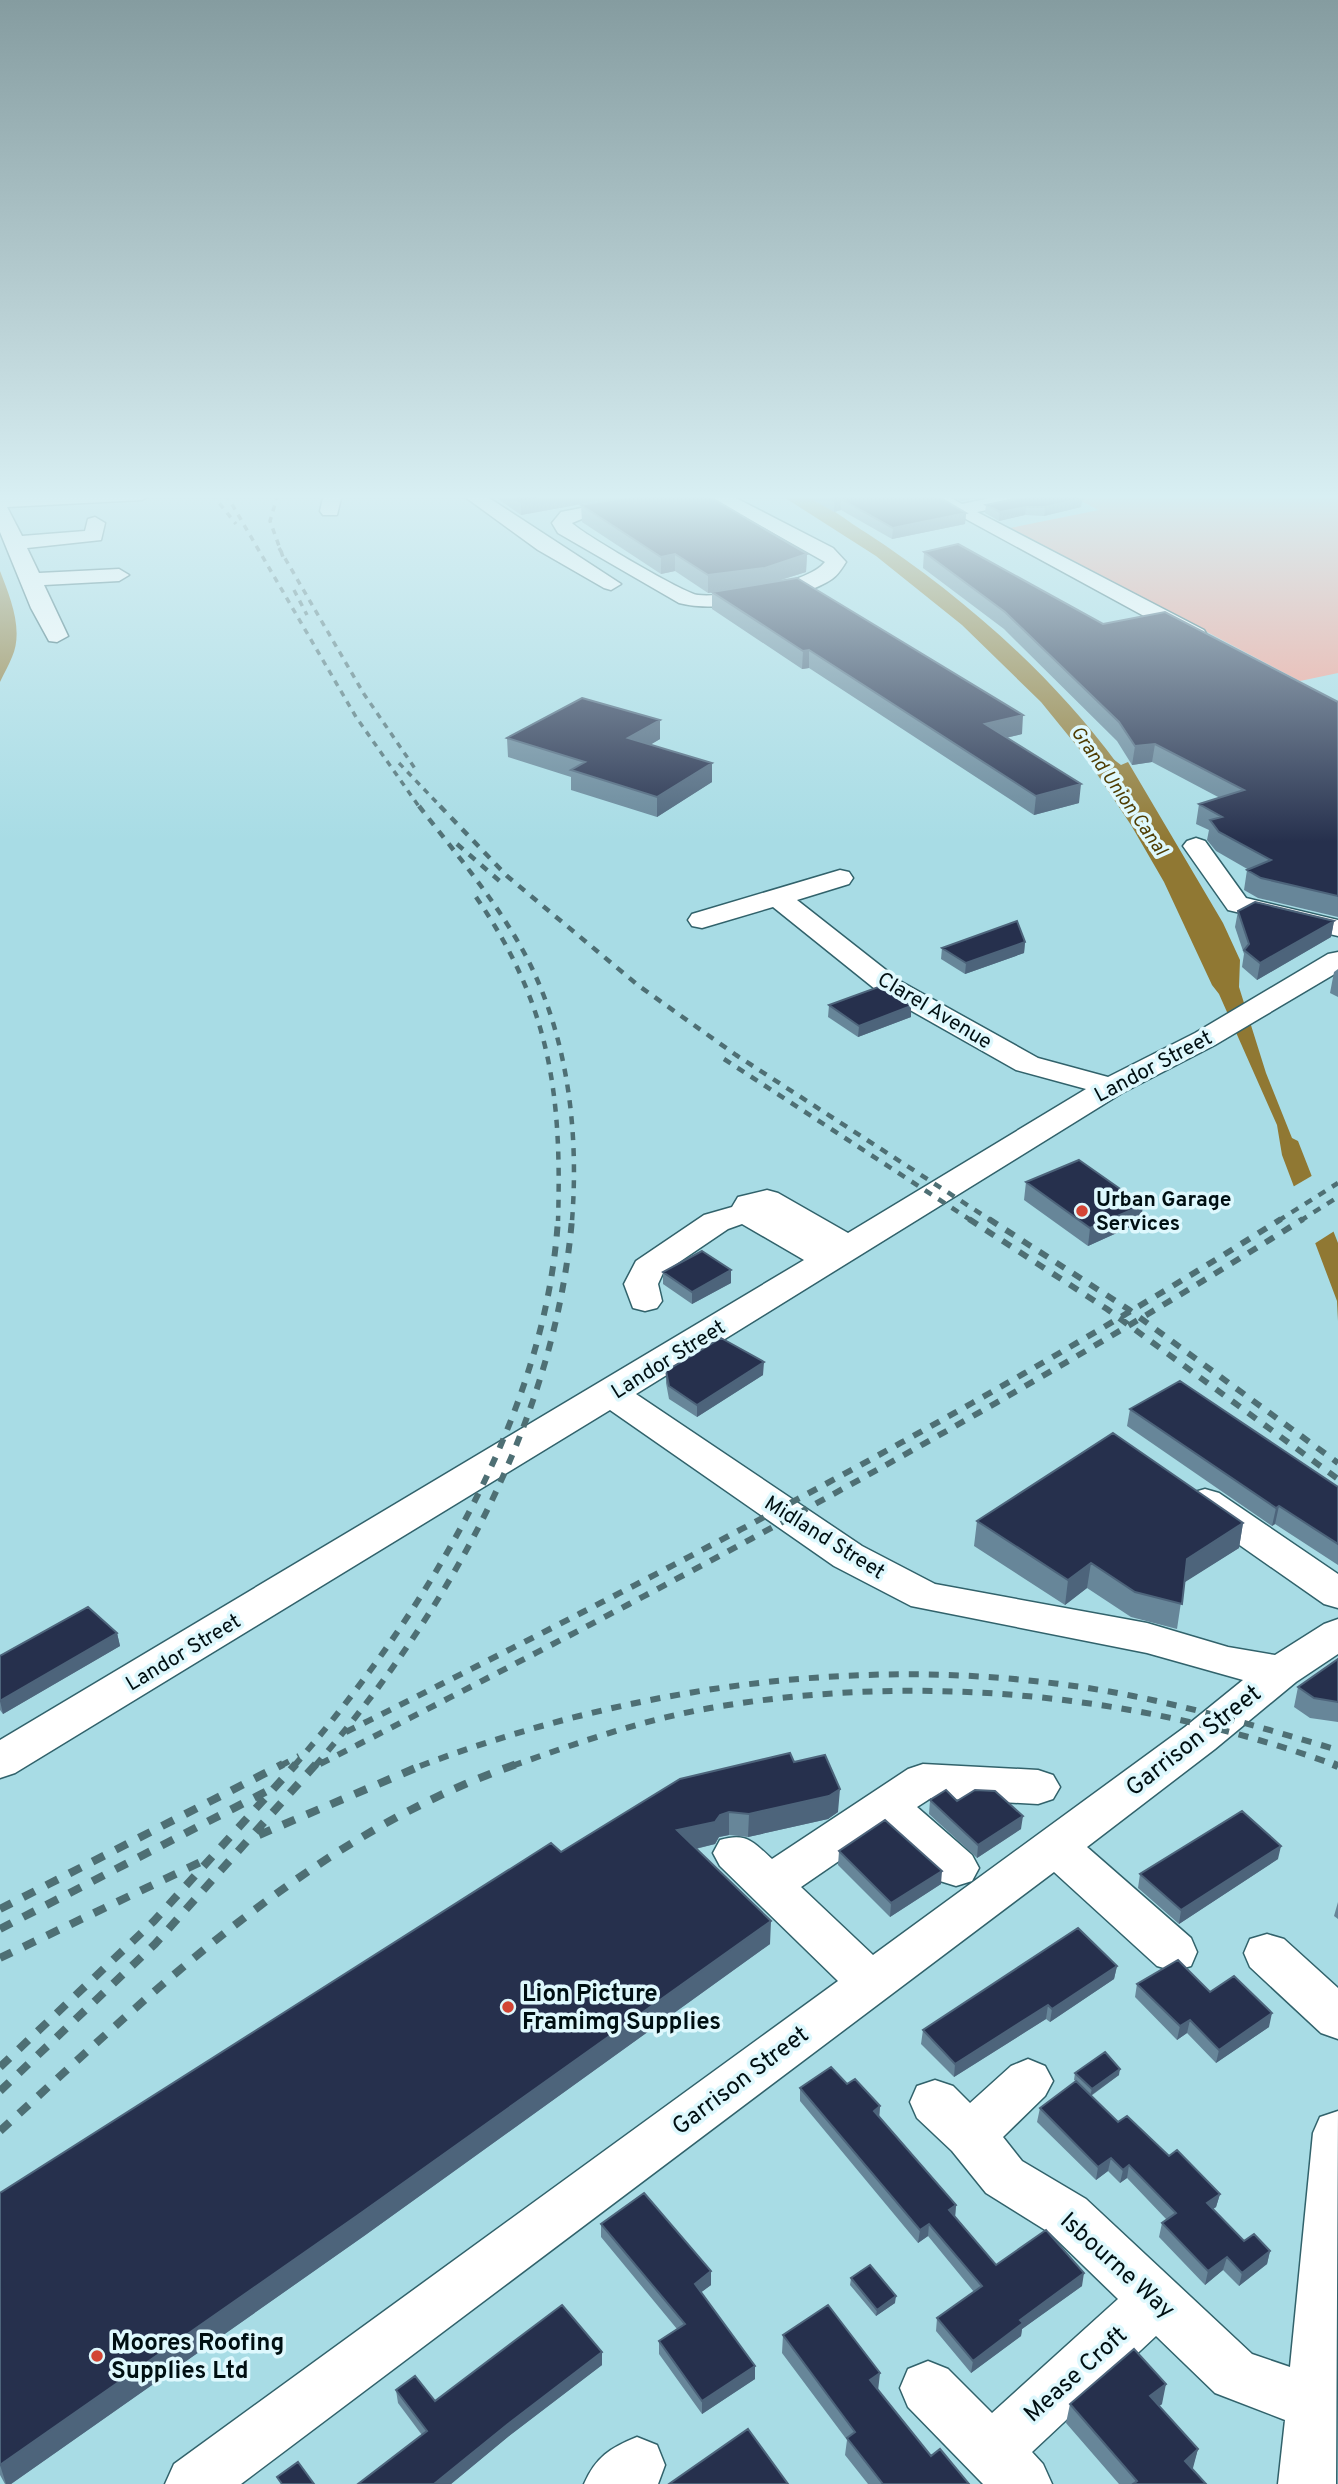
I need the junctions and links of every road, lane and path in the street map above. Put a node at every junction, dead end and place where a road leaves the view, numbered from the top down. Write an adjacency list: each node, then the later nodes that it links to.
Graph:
1 (44, 610): 3 (street)
2 (1148, 610): 4 (street)
3 (57, 636)
4 (1217, 646)
5 (1196, 846): 9 (street)
6 (840, 877): 7 (street)
7 (778, 898): 8 (street); 11 (street, Clarel Avenue)
8 (702, 920)
9 (1338, 928)
10 (1338, 960): 11 (street, Landor Street)
11 (1111, 1087): 12 (street, Landor Street)
12 (840, 1254): 13 (street); 14 (street, Landor Street)
13 (645, 1301)
14 (611, 1394): 18 (street, Midland Street); 20 (street, Landor Street)
15 (1179, 1484): 16 (street)
16 (1338, 1594)
17 (1338, 1634): 19 (street, Garrison Street)
18 (1228, 1662): 19 (street, Garrison Street)
19 (1281, 1671): 23 (street, Garrison Street)
20 (0, 1761)
21 (1038, 1787): 22 (street)
22 (886, 1806): 25 (street); 26 (street)
23 (1056, 1846): 27 (street); 29 (street, Garrison Street)
24 (736, 1853): 26 (street)
25 (956, 1868)
26 (769, 1885): 29 (street)
27 (1174, 1952)
28 (1267, 1953): 30 (street)
29 (871, 1983): 37 (street, Garrison Street)
30 (1338, 2018)
31 (1028, 2081): 33 (street, Isbourne Way)
32 (1338, 2133): 35 (street)
33 (1158, 2299): 35 (street, Isbourne Way); 36 (street, Mease Croft)
34 (928, 2388): 36 (street, Mease Croft)
35 (1316, 2404): 38 (street)
36 (1009, 2468)
37 (194, 2484)
38 (1307, 2484)

